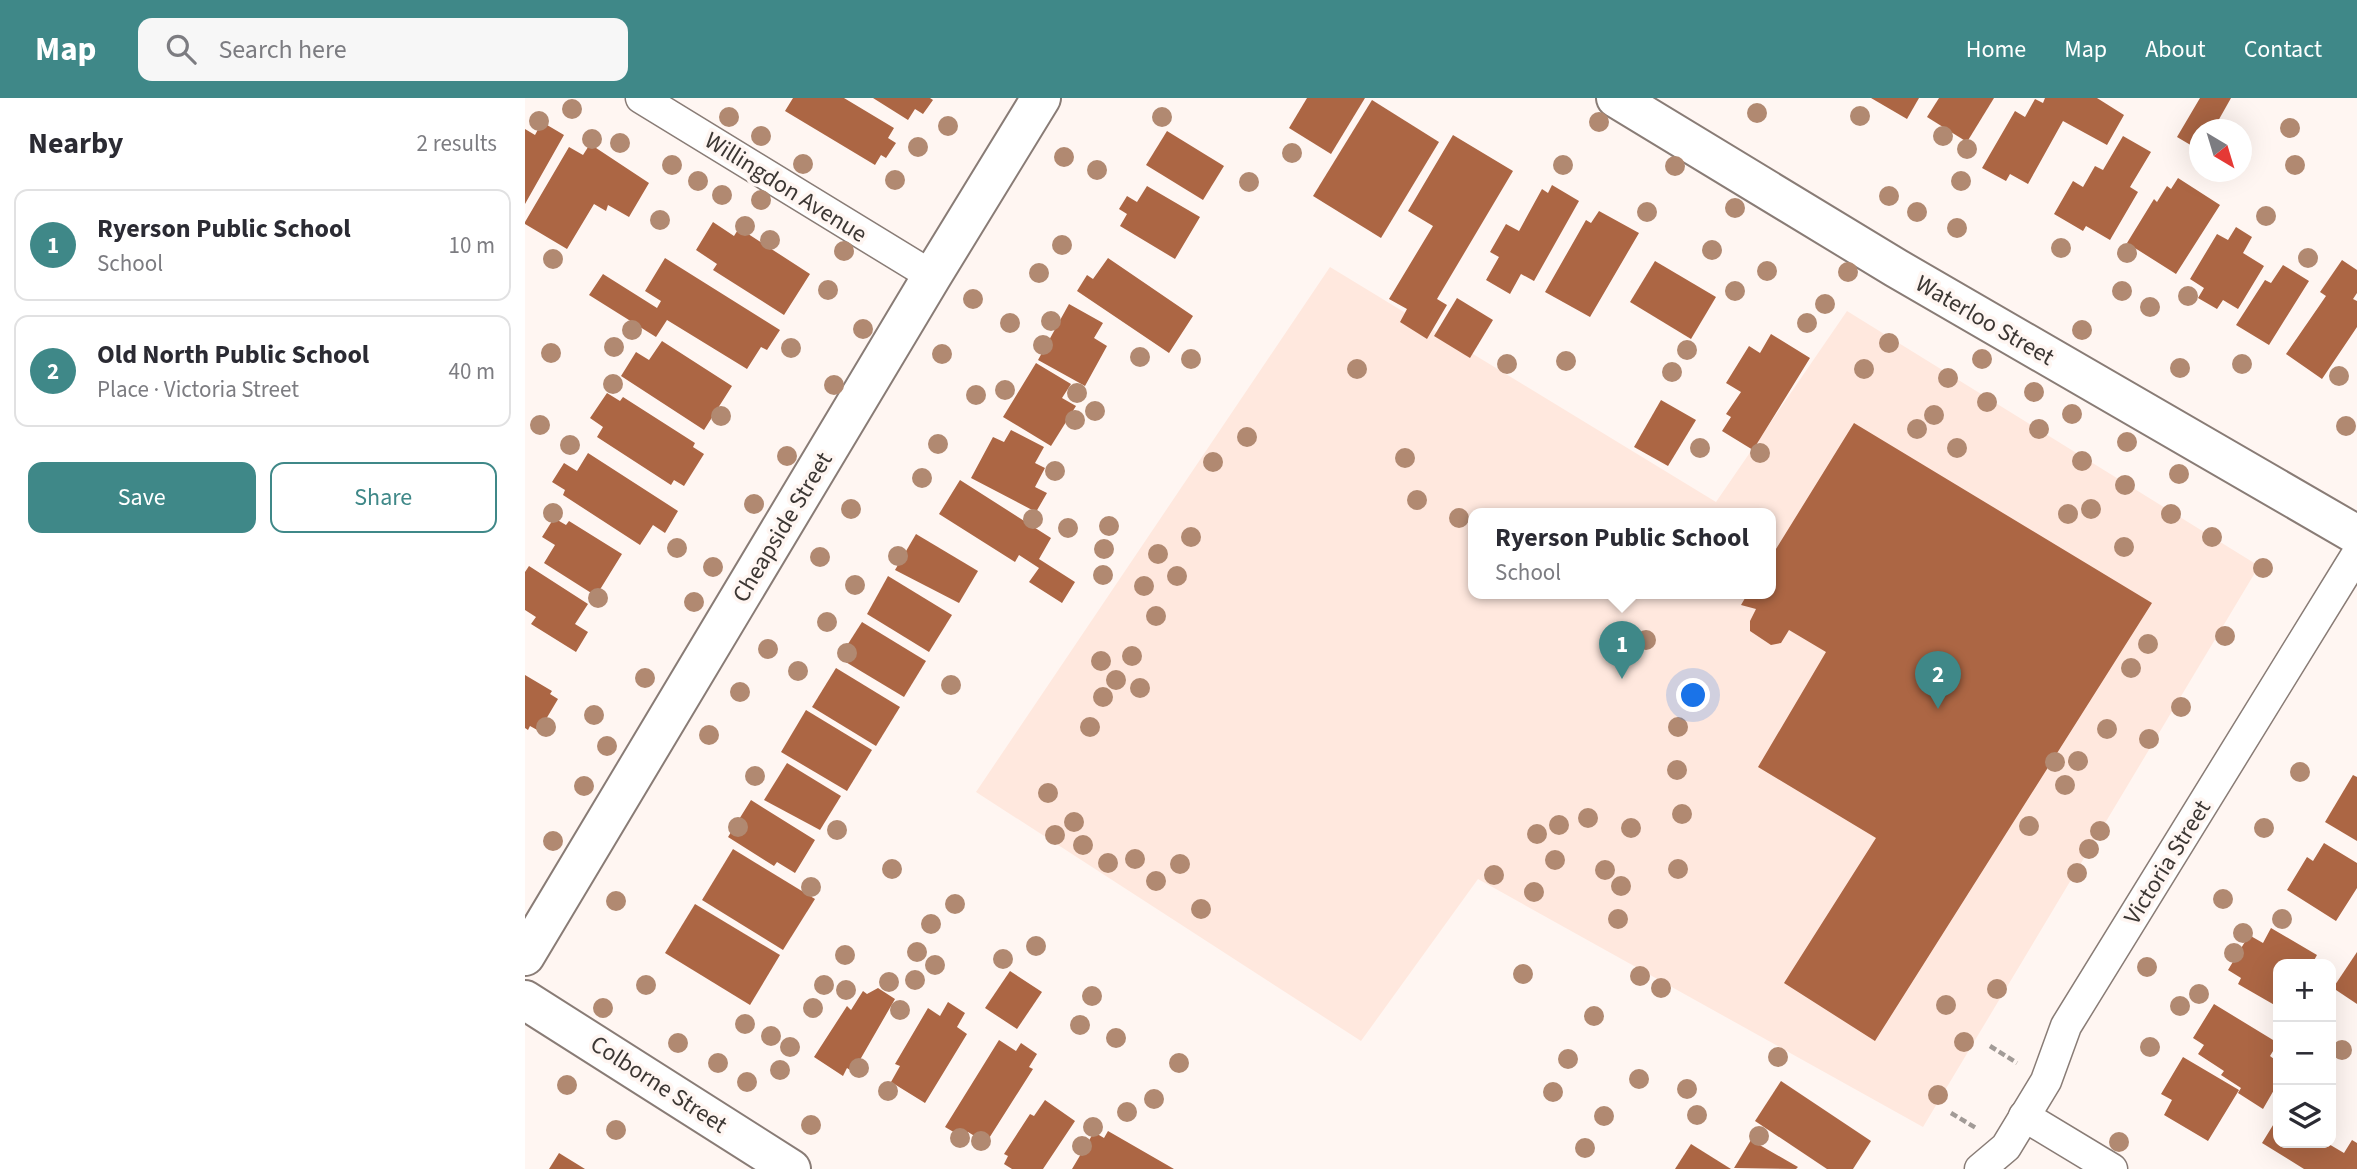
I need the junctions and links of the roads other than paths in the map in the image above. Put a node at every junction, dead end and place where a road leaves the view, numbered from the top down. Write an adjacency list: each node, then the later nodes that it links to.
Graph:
1 (641, 98): 4 (street, Willingdon Avenue)
2 (1041, 98): 4 (street, Cheapside Street)
3 (1616, 98): 5 (street, Waterloo Street)
4 (932, 276): 7 (street, Cheapside Street)
5 (2357, 535)
6 (2357, 554): 9 (street, Victoria Street)
7 (525, 956)
8 (525, 1000): 10 (street, Colborne Street)
9 (2025, 1116): 11 (street, Victoria Street); 12 (street)
10 (791, 1169)
11 (1980, 1169)
12 (2112, 1169)

